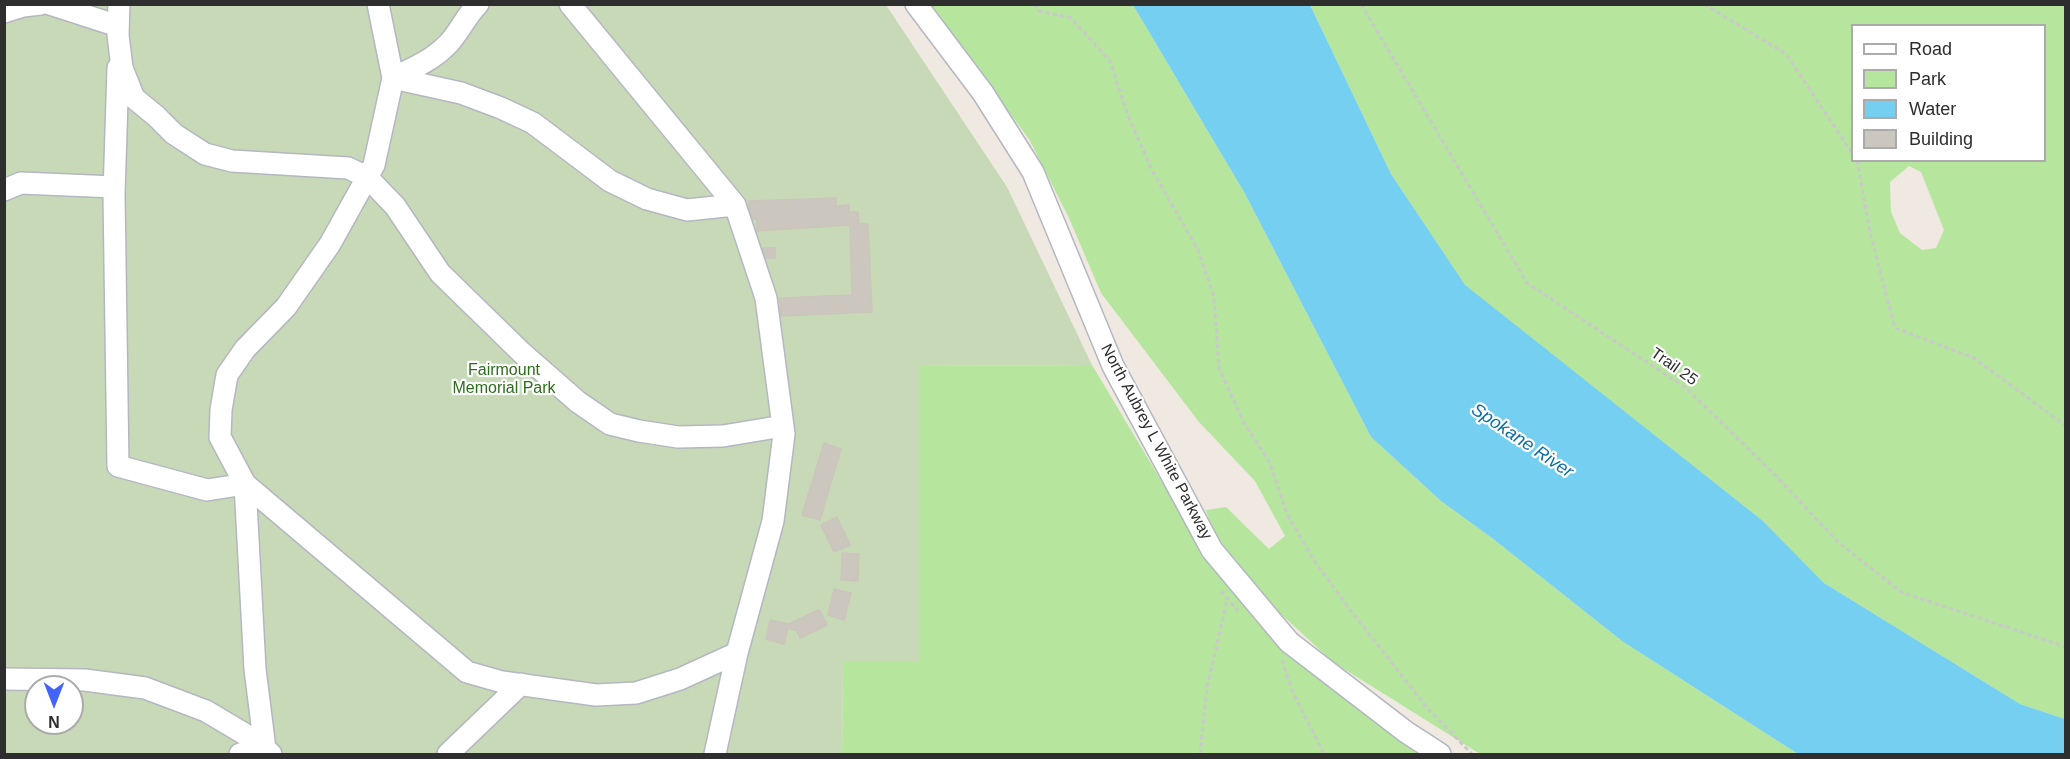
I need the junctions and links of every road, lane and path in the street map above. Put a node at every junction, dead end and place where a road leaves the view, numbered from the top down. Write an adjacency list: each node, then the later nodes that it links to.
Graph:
1 (41, 4): 11 (street)
2 (50, 4): 12 (street)
3 (119, 4): 12 (street)
4 (378, 4): 13 (street)
5 (478, 4): 13 (street)
6 (570, 4): 19 (street)
7 (916, 4): 35 (street, North Aubrey L White Parkway)
8 (1034, 4): 36 (path)
9 (1361, 4): 24 (path, Trail 25)
10 (1704, 4): 14 (path)
11 (4, 12)
12 (119, 37): 16 (street); 17 (street)
13 (393, 78): 16 (street); 19 (street)
14 (1851, 152)
15 (1857, 162): 21 (path)
16 (367, 177): 20 (street); 22 (street)
17 (114, 187): 18 (street); 22 (street)
18 (4, 190)
19 (735, 205): 20 (street)
20 (783, 426): 25 (street)
21 (2066, 426)
22 (245, 484): 28 (street); 29 (street)
23 (1227, 600): 33 (path)
24 (2066, 647)
25 (737, 652): 28 (street); 32 (street)
26 (1281, 657): 34 (path)
27 (4, 679): 29 (street)
28 (521, 684): 31 (street)
29 (268, 752): 30 (street)
30 (240, 754)
31 (448, 754)
32 (715, 754)
33 (1200, 754)
34 (1324, 754)
35 (1440, 754)
36 (1472, 754)

